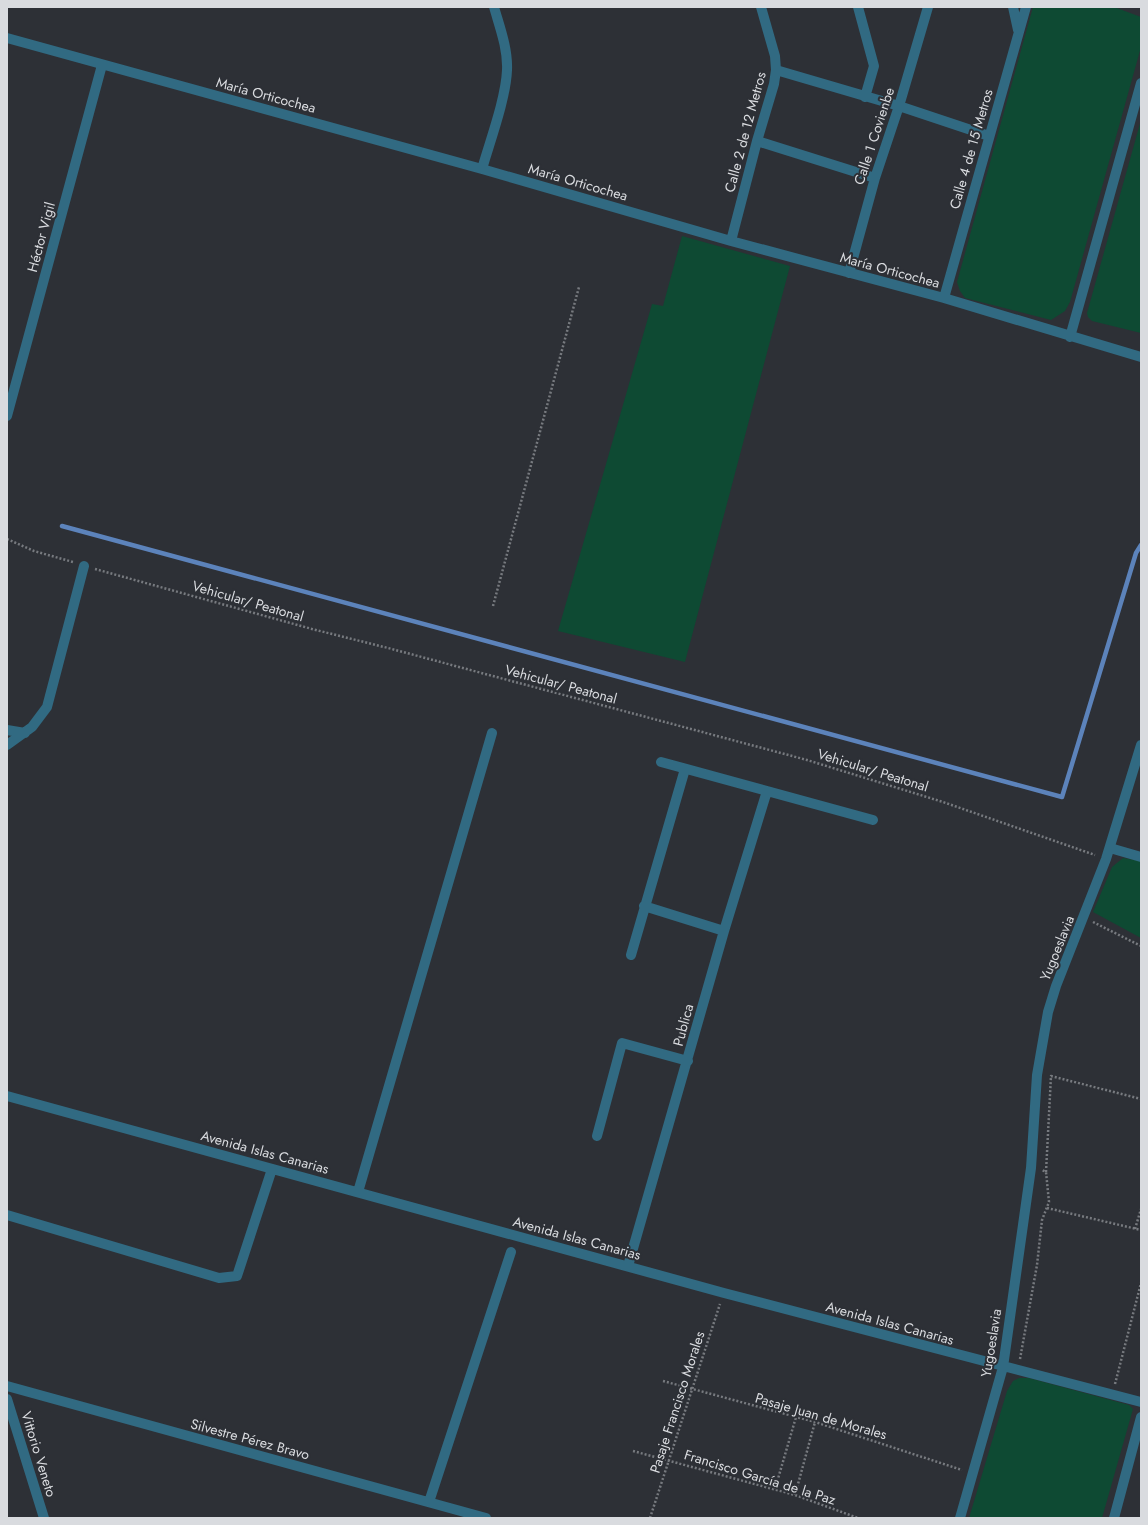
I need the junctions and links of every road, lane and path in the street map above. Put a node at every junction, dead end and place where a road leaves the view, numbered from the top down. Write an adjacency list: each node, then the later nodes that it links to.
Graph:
1 (494, 7): 16 (street)
2 (762, 7): 10 (street, Calle 2 de 12 Metros)
3 (858, 7): 12 (street)
4 (928, 7): 13 (street, Calle 1 Covienbe)
5 (1013, 7): 7 (street)
6 (1026, 7): 7 (street, Calle 4 de 15 Metros)
7 (1019, 32): 14 (street, Calle 4 de 15 Metros)
8 (7, 38): 9 (street, María Orticochea)
9 (102, 65): 16 (street, María Orticochea); 24 (street, Héctor Vigil)
10 (776, 70): 12 (street); 15 (street, Calle 2 de 12 Metros)
11 (1141, 83): 22 (street)
12 (865, 97): 13 (street)
13 (899, 106): 14 (street); 17 (street, Calle 1 Covienbe)
14 (989, 136): 21 (street, Calle 4 de 15 Metros)
15 (757, 141): 17 (street); 18 (street, Calle 2 de 12 Metros)
16 (482, 169): 18 (street, María Orticochea)
17 (875, 178): 19 (street, Calle 1 Covienbe)
18 (731, 241): 19 (street, María Orticochea)
19 (849, 273): 21 (street, María Orticochea)
20 (579, 286): 27 (path)
21 (944, 298): 22 (street, María Orticochea)
22 (1070, 337): 23 (street, María Orticochea)
23 (1141, 357)
24 (7, 416)
25 (7, 539): 26 (path, Vehicular/ Peatonal)
26 (84, 566): 29 (street); 39 (path, Vehicular/ Peatonal)
27 (493, 606)
28 (7, 730): 29 (street)
29 (25, 733): 31 (street)
30 (492, 733): 52 (street)
31 (7, 745)
32 (1141, 745): 37 (street, Yugoeslavia)
33 (661, 762): 34 (street)
34 (686, 769): 35 (street); 40 (street)
35 (767, 791): 36 (street); 42 (street, Publica)
36 (873, 820)
37 (1110, 848): 38 (street); 39 (street, Yugoeslavia)
38 (1141, 856)
39 (1106, 859): 41 (street, Yugoeslavia)
40 (644, 906): 42 (street); 44 (street)
41 (1084, 916): 43 (path); 49 (street, Yugoeslavia)
42 (724, 930): 45 (street, Publica)
43 (1141, 946)
44 (631, 955)
45 (688, 1061): 48 (street); 59 (street, Publica)
46 (7, 1096): 50 (street, Avenida Islas Canarias)
47 (1141, 1099): 51 (path)
48 (596, 1136)
49 (1031, 1168): 51 (path); 62 (street, Yugoeslavia)
50 (272, 1169): 52 (street, Avenida Islas Canarias); 55 (street)
51 (1046, 1172): 53 (path)
52 (358, 1192): 59 (street, Avenida Islas Canarias)
53 (1047, 1208): 56 (path); 63 (path)
54 (1141, 1209): 56 (path)
55 (7, 1215)
56 (1135, 1229): 57 (path)
57 (1141, 1230)
58 (511, 1252): 78 (street)
59 (628, 1266): 61 (street, Avenida Islas Canarias)
60 (1141, 1283): 67 (path)
61 (724, 1293): 62 (street, Avenida Islas Canarias); 66 (path, Pasaje Francisco Morales)
62 (1003, 1367): 63 (street, Avenida Islas Canarias); 75 (street, Yugoeslavia)
63 (1018, 1371): 67 (street, Avenida Islas Canarias)
64 (663, 1381): 66 (path, Pasaje Juan de Morales)
65 (7, 1386): 78 (street, Silvestre Pérez Bravo)
66 (691, 1389): 71 (path, Pasaje Juan de Morales); 74 (path, Pasaje Francisco Morales)
67 (1112, 1394): 69 (street, Avenida Islas Canarias)
68 (7, 1399): 79 (street, Vittorio Veneto)
69 (1141, 1402)
70 (1141, 1416): 84 (street)
71 (796, 1417): 72 (path, Pasaje Juan de Morales); 76 (path)
72 (815, 1422): 75 (path, Pasaje Juan de Morales); 77 (path)
73 (633, 1451): 74 (path, Francisco García de la Paz)
74 (668, 1460): 76 (path, Francisco García de la Paz); 81 (path, Pasaje Francisco Morales)
75 (973, 1473): 83 (street, Yugoeslavia)
76 (775, 1489): 77 (path, Francisco García de la Paz)
77 (795, 1495): 82 (path, Francisco García de la Paz)
78 (429, 1502): 80 (street, Silvestre Pérez Bravo)
79 (44, 1518)
80 (486, 1518)
81 (650, 1518)
82 (858, 1518)
83 (960, 1518)
84 (1114, 1518)

